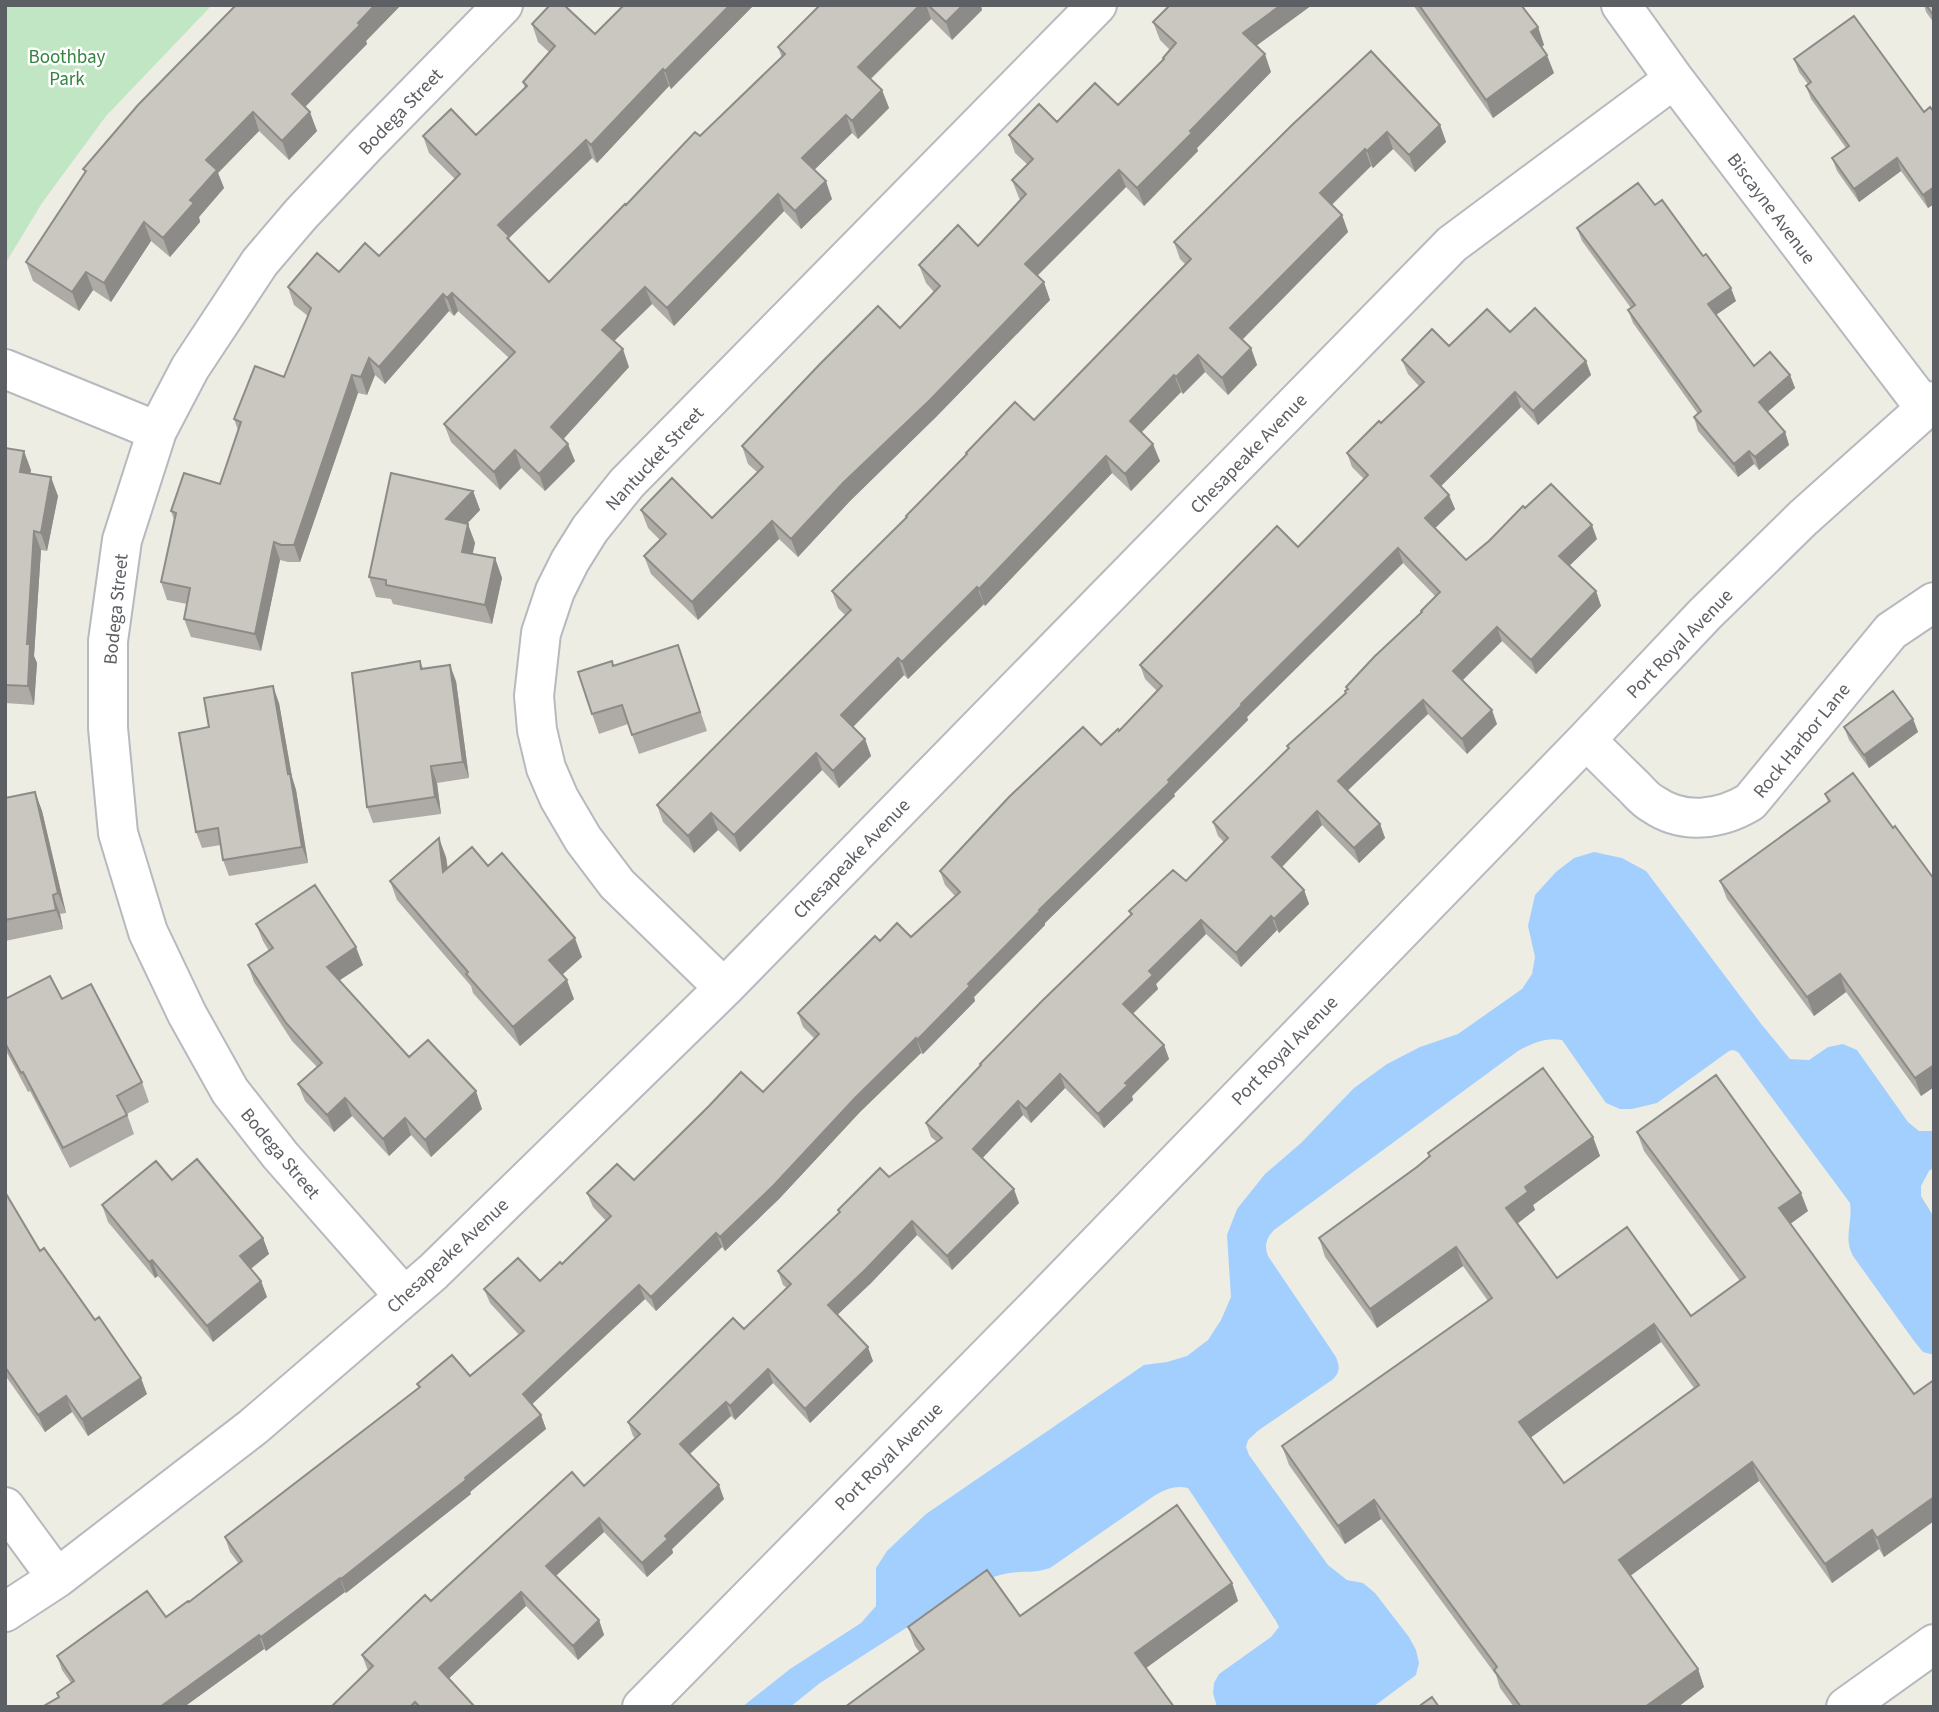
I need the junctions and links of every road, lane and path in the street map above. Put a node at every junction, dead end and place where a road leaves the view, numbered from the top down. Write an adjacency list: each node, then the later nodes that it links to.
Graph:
1 (503, 5): 7 (street, Bodega Street)
2 (1097, 5): 10 (street, Nantucket Street)
3 (1621, 5): 4 (street, Biscayne Avenue)
4 (1674, 79): 6 (street, Biscayne Avenue); 10 (street, Chesapeake Avenue)
5 (5, 369): 7 (street)
6 (1930, 405): 9 (street, Port Royal Avenue)
7 (157, 431): 11 (street, Bodega Street)
8 (1934, 602): 9 (street, Rock Harbor Lane)
9 (1586, 740): 16 (street, Port Royal Avenue)
10 (724, 988): 11 (street, Chesapeake Avenue)
11 (404, 1296): 13 (street, Chesapeake Avenue)
12 (5, 1507): 13 (street)
13 (57, 1578): 14 (street, Chesapeake Avenue)
14 (5, 1612)
15 (1934, 1644): 17 (street)
16 (642, 1707)
17 (1846, 1707)

